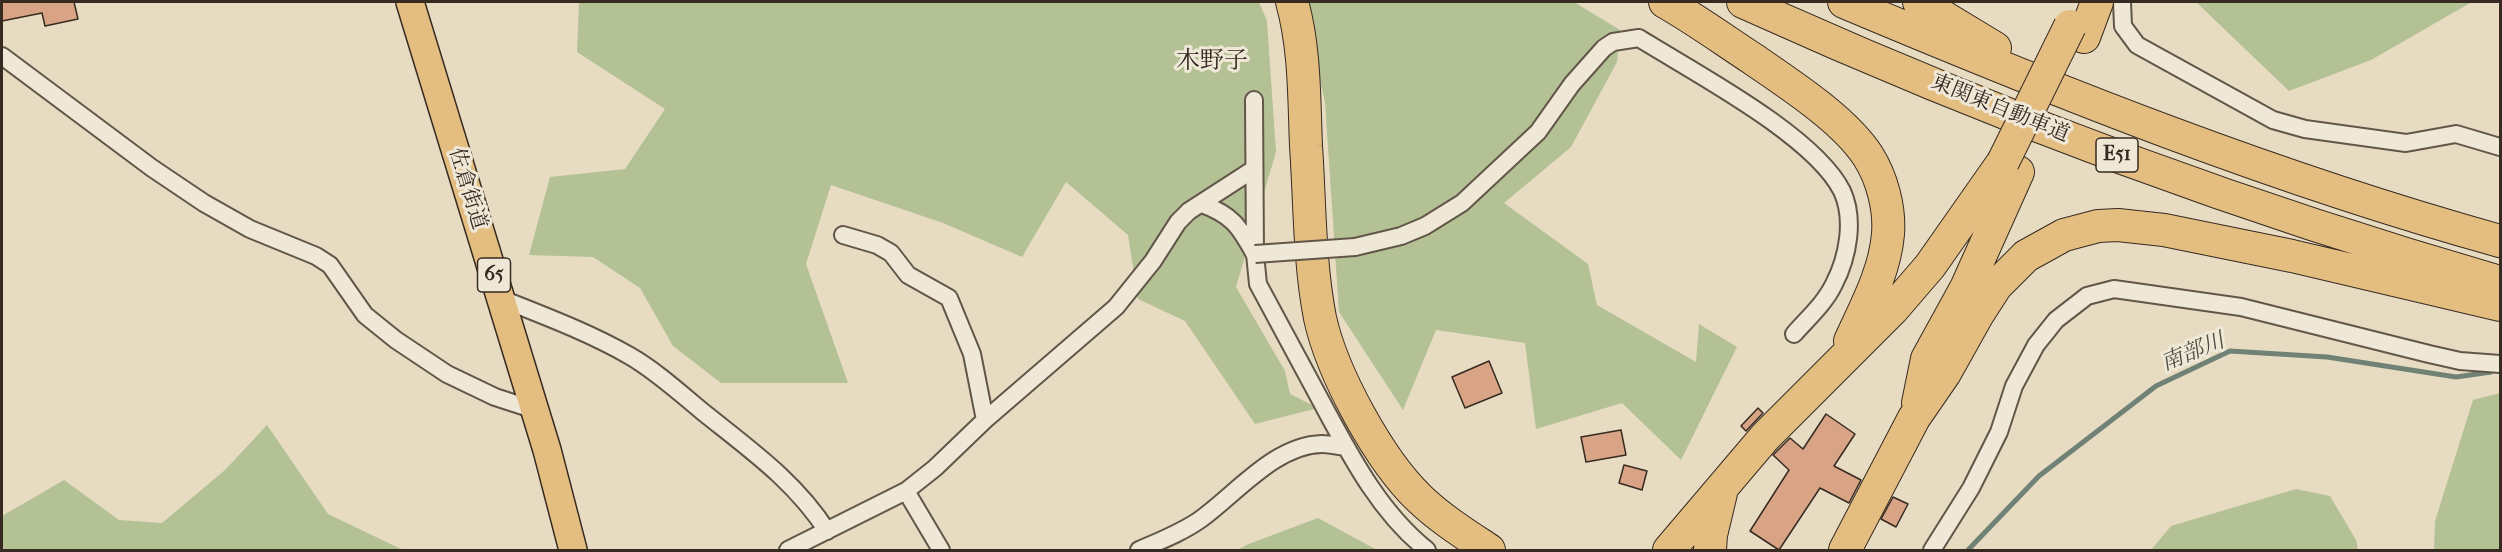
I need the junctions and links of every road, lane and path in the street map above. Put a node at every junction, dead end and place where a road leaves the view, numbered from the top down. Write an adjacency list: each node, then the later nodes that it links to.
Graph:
1 (410, 2): 21 (main road, 佐倉街道 / 65)
2 (1292, 2): 38 (highway)
3 (1665, 2): 24 (highway)
4 (1743, 2): 20 (highway, 東関東自動車道 / E51)
5 (1844, 2): 12 (highway, 東関東自動車道 / E51)
6 (1919, 2): 12 (highway)
7 (2097, 2): 9 (highway)
8 (2122, 2): 13 (street)
9 (2077, 22): 14 (highway, bridge)
10 (2, 56): 26 (street)
11 (1254, 100): 15 (street)
12 (2194, 140): 18 (highway, 東関東自動車道 / E51)
13 (2500, 147)
14 (2010, 167): 24 (highway); 27 (highway)
15 (1254, 169): 16 (street); 19 (street)
16 (1202, 204): 19 (street); 28 (street)
17 (843, 235): 28 (street)
18 (2500, 241)
19 (1255, 254): 23 (street, bridge); 29 (street)
20 (2500, 282)
21 (502, 298): 26 (main road, 佐倉街道 / 65); 32 (street)
22 (2500, 305): 27 (highway)
23 (1794, 334)
24 (1842, 358): 30 (highway)
25 (2500, 364): 42 (street)
26 (536, 411): 33 (main road, 佐倉街道 / 65)
27 (1914, 418): 41 (highway)
28 (986, 420): 31 (street)
29 (1346, 447): 36 (street); 37 (street)
30 (1722, 487): 39 (highway); 40 (highway)
31 (906, 491): 32 (street); 35 (street)
32 (827, 531): 34 (street)
33 (573, 550)
34 (788, 550)
35 (941, 550)
36 (1139, 550)
37 (1427, 550)
38 (1489, 550)
39 (1669, 550)
40 (1710, 550)
41 (1845, 550)
42 (1932, 550)

